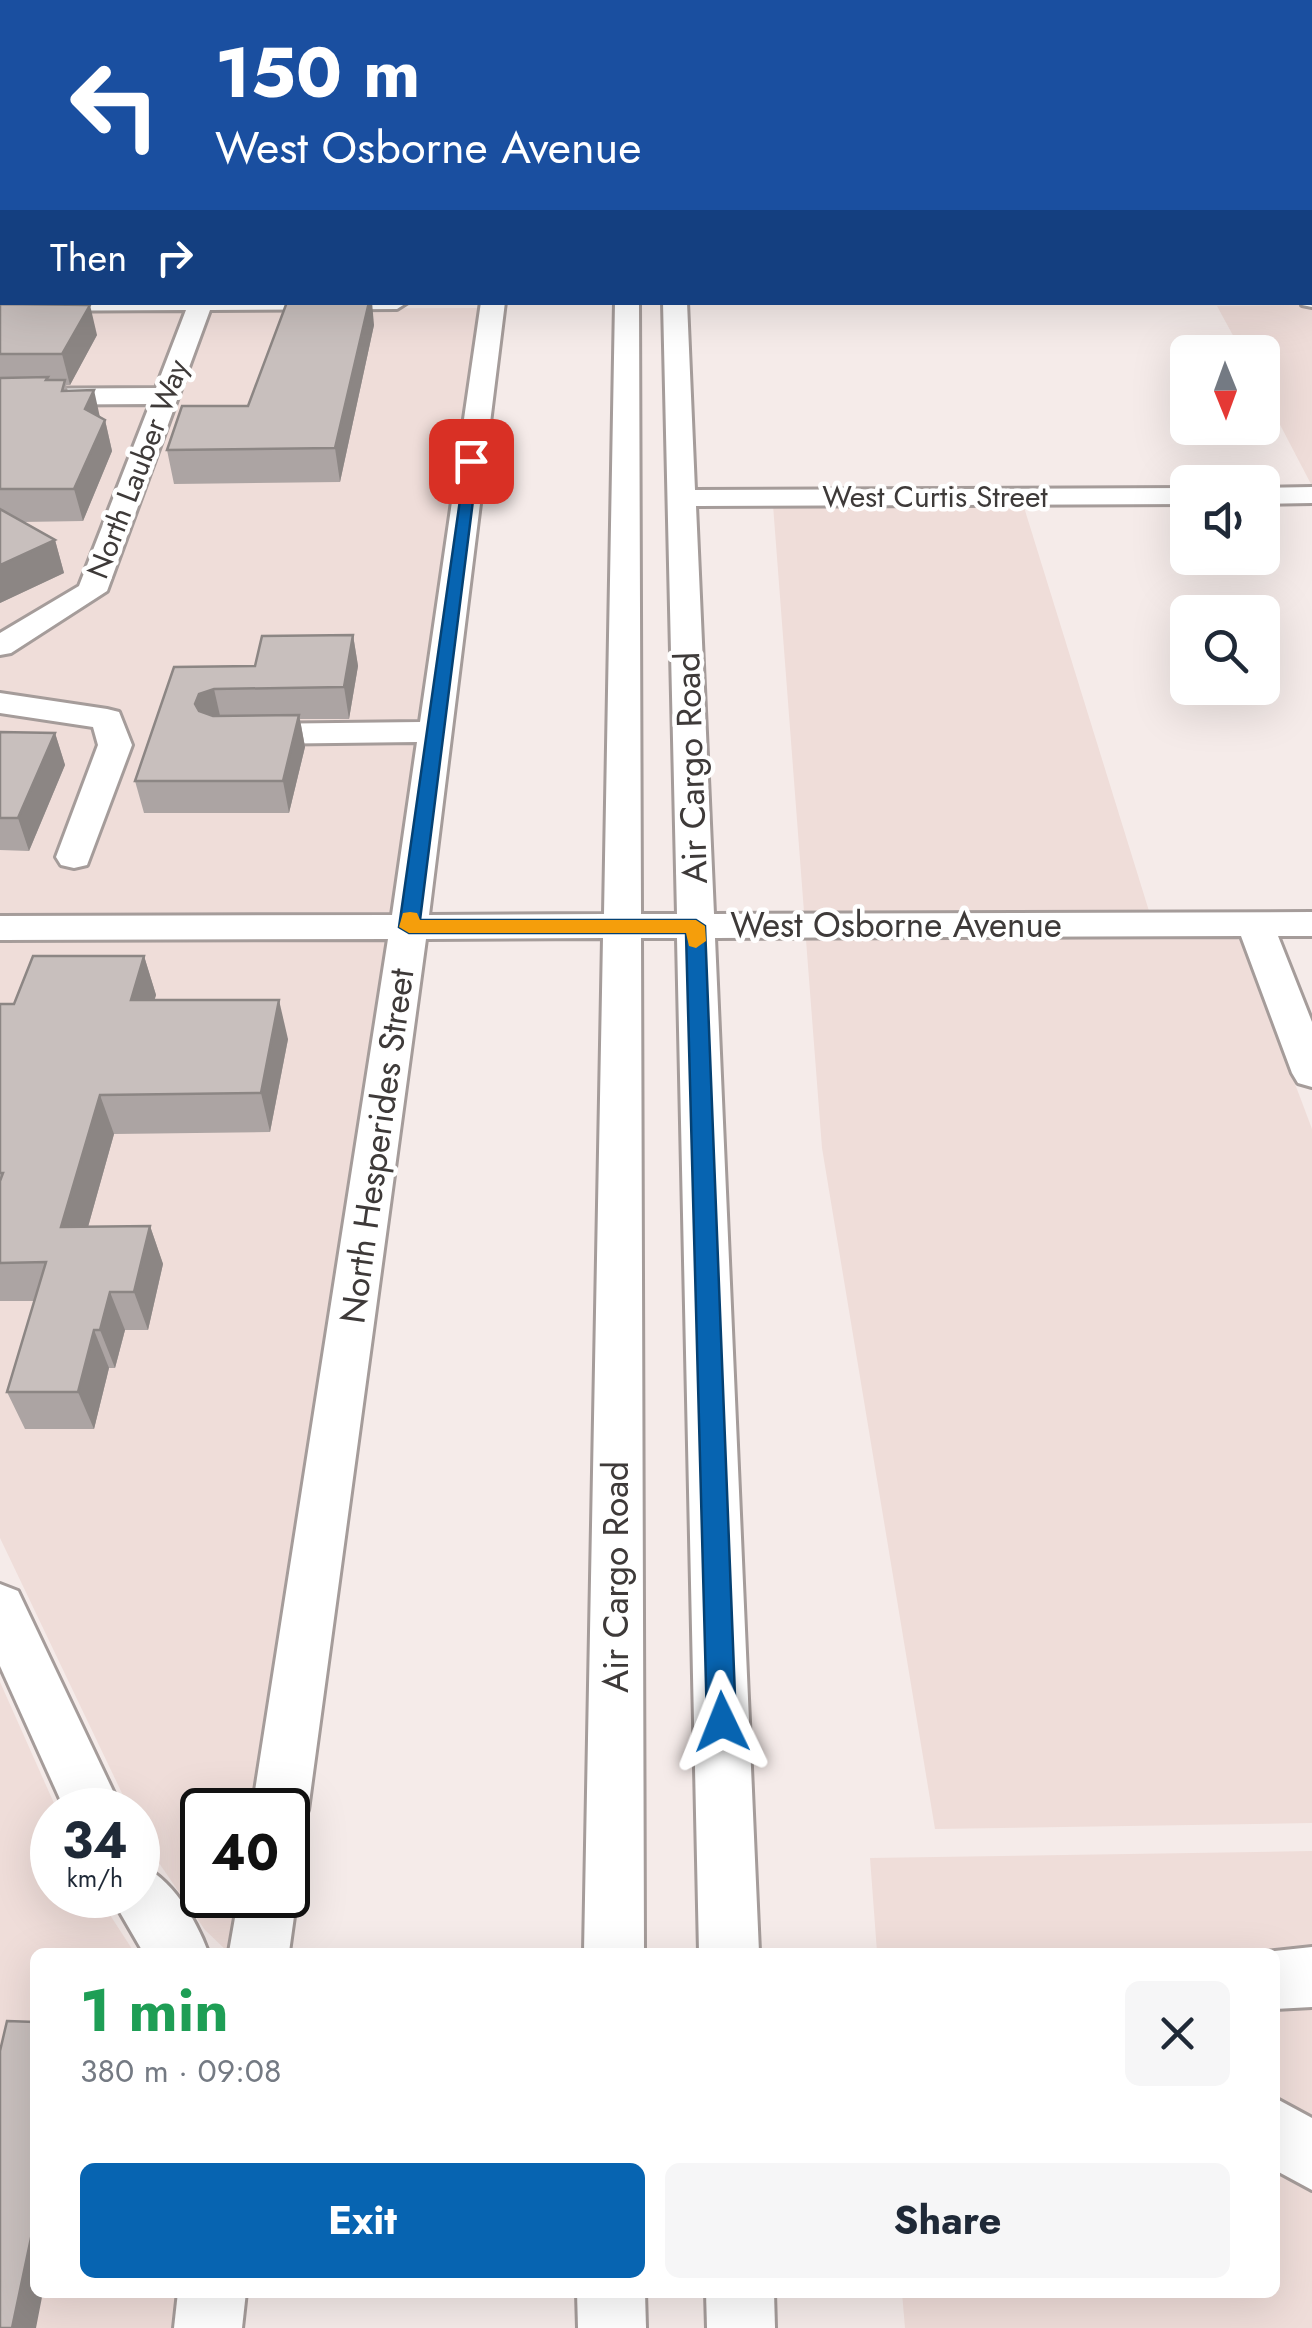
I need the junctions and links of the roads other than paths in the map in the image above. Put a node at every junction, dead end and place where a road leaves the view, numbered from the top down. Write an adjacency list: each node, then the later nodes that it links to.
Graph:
1 (201, 305): 5 (street, North Lauber Way)
2 (493, 305): 13 (street, North Hesperides Street)
3 (628, 305): 18 (street, Air Cargo Road)
4 (675, 305): 10 (street, Air Cargo Road)
5 (168, 396): 6 (street); 11 (street, North Lauber Way)
6 (0, 397)
7 (1170, 496): 10 (street, West Curtis Street)
8 (1280, 496): 9 (street)
9 (1312, 496)
10 (683, 498): 19 (street, Air Cargo Road)
11 (0, 646)
12 (0, 704): 15 (street)
13 (433, 732): 14 (street); 20 (street, North Hesperides Street)
14 (221, 734)
15 (74, 857)
16 (1254, 924): 17 (street, West Osborne Avenue); 19 (street, West Osborne Avenue); 22 (street)
17 (1312, 924)
18 (622, 926): 19 (street, West Osborne Avenue); 20 (street, West Osborne Avenue); 30 (street, Air Cargo Road)
19 (696, 926): 31 (street, Air Cargo Road)
20 (409, 927): 21 (street, West Osborne Avenue); 25 (street, North Hesperides Street)
21 (0, 928)
22 (1312, 1073)
23 (0, 1608): 24 (street)
24 (84, 1788)
25 (283, 1788)
26 (155, 1918): 28 (street)
27 (265, 1918): 29 (street)
28 (175, 1948)
29 (261, 1948)
30 (614, 1948)
31 (729, 1948)
32 (1312, 1977): 33 (street)
33 (1280, 1979)
34 (1280, 2134): 35 (street)
35 (1312, 2158)
36 (211, 2298): 39 (street)
37 (612, 2298): 40 (street)
38 (740, 2298): 41 (street)
39 (208, 2328)
40 (612, 2328)
41 (741, 2328)

